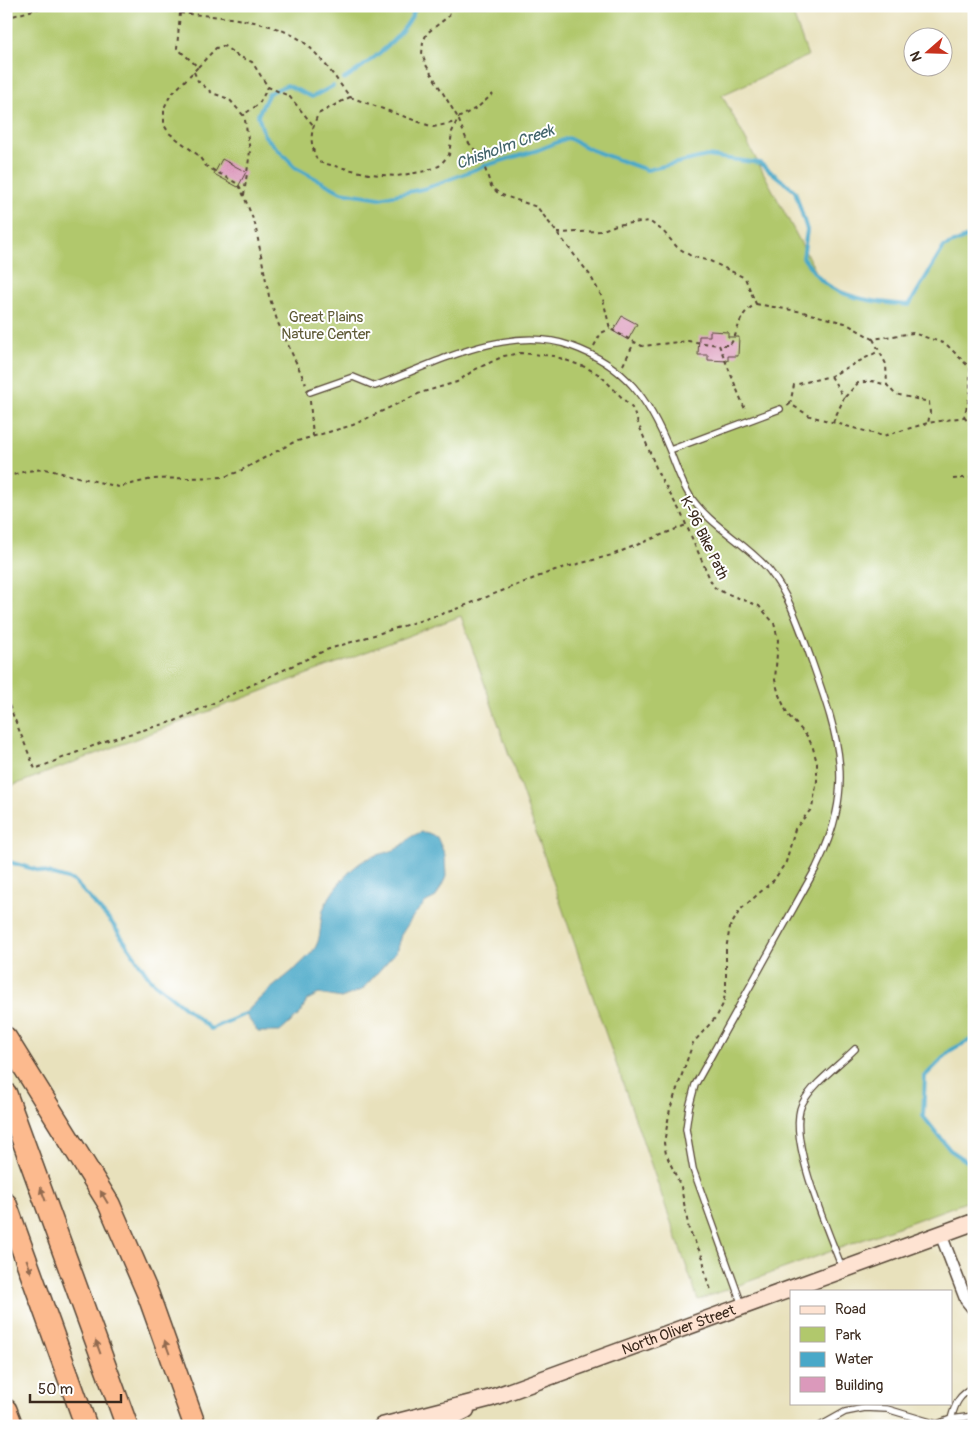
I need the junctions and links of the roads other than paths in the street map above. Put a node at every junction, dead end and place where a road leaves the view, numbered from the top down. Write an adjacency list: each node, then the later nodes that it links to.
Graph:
1 (310, 392): 3 (lane)
2 (780, 409): 3 (lane)
3 (670, 450): 11 (lane)
4 (6, 1038): 21 (highway, one-way to 4)
5 (855, 1049): 10 (lane)
6 (6, 1094): 20 (highway, one-way to 6)
7 (6, 1204): 19 (highway, one-way to 19)
8 (974, 1222): 9 (main road, North Oliver Street)
9 (941, 1235): 10 (main road, North Oliver Street); 12 (street)
10 (843, 1270): 11 (main road, North Oliver Street)
11 (743, 1307): 14 (main road, North Oliver Street)
12 (974, 1310)
13 (974, 1388): 17 (lane)
14 (491, 1398): 22 (main road, North Oliver Street); 23 (main road)
15 (6, 1410): 18 (highway)
16 (974, 1416): 17 (lane)
17 (951, 1418): 24 (lane)
18 (12, 1426)
19 (86, 1426)
20 (127, 1426)
21 (195, 1426)
22 (382, 1426)
23 (435, 1426)
24 (820, 1426)

